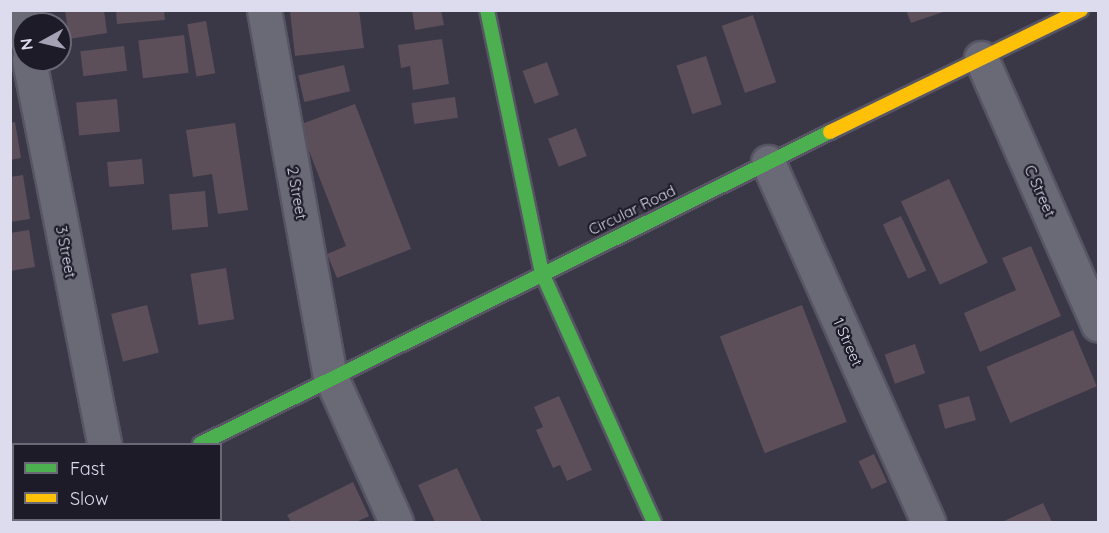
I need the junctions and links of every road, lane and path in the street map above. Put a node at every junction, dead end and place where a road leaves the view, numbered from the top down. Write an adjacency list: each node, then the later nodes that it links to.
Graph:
1 (264, 10): 9 (street, 2 Street)
2 (487, 10): 7 (main road)
3 (1081, 10): 4 (main road, Circular Road)
4 (981, 58): 6 (main road, Circular Road); 8 (street, C Street)
5 (31, 72): 10 (street, 3 Street)
6 (768, 162): 7 (main road, Circular Road); 14 (street, 1 Street)
7 (542, 273): 9 (main road, Circular Road); 13 (main road)
8 (1098, 324)
9 (330, 375): 11 (main road, Circular Road); 12 (street)
10 (104, 443)
11 (202, 443)
12 (396, 522)
13 (654, 522)
14 (928, 522)

